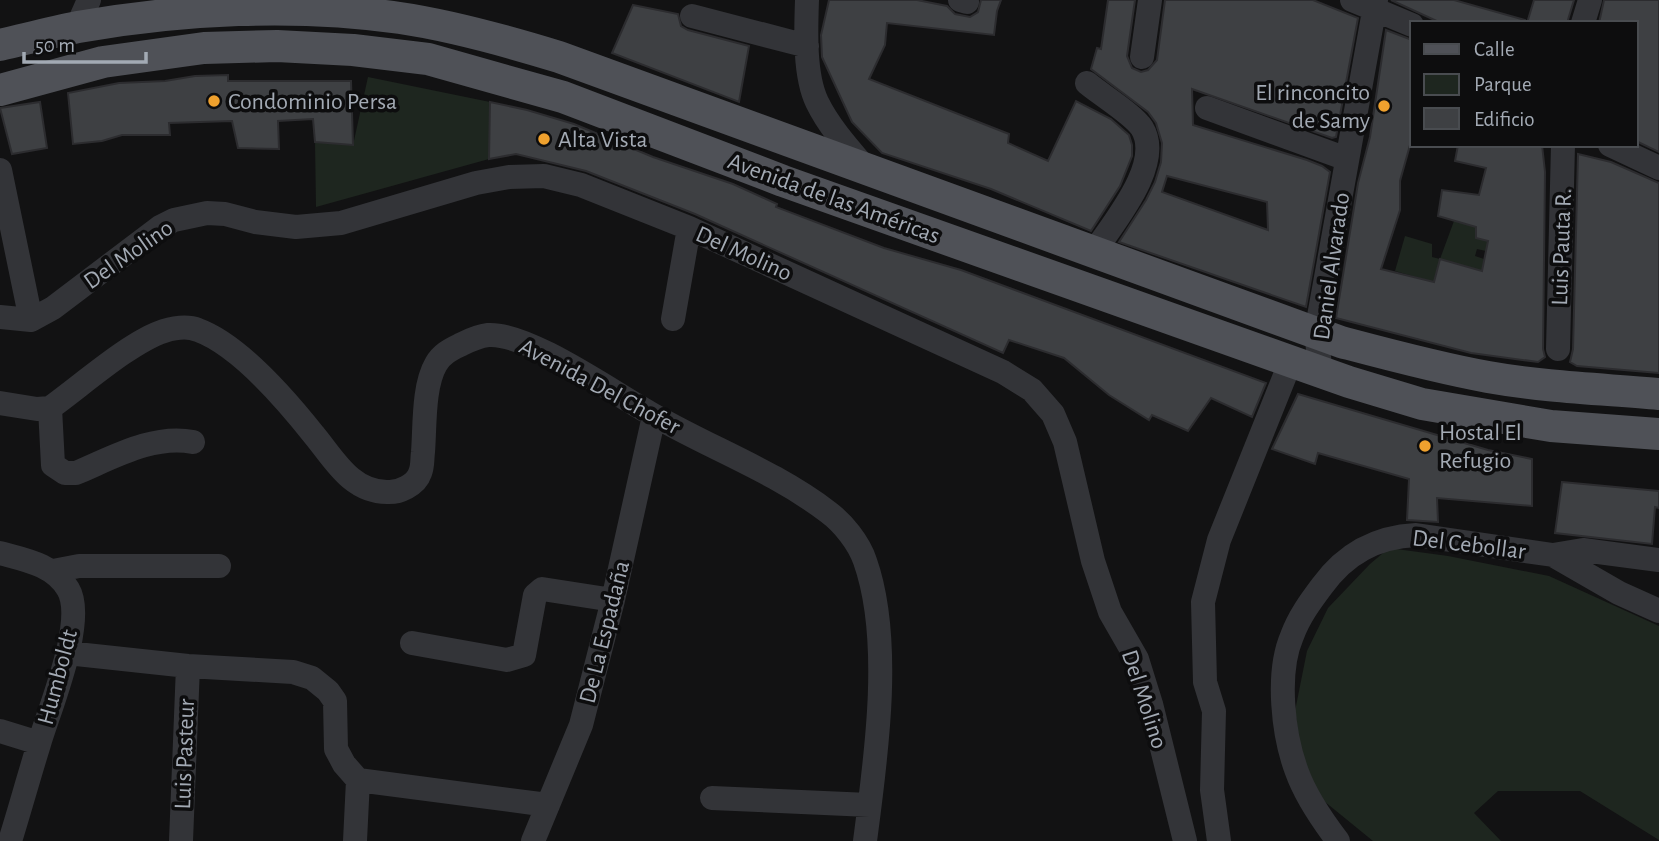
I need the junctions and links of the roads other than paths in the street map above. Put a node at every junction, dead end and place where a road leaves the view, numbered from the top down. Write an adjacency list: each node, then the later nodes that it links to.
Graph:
1 (807, 0): 11 (street)
2 (1150, 0): 12 (street)
3 (1590, 0): 8 (street)
4 (1368, 3): 9 (street); 18 (street, Daniel Alvarado)
5 (402, 9): 6 (main road, Avenida de las Américas); 21 (main road, Avenida de las Américas)
6 (83, 14): 10 (main road, Avenida de las Américas)
7 (692, 16): 11 (street)
8 (1584, 21)
9 (1410, 24)
10 (0, 45)
11 (807, 46): 21 (street)
12 (1142, 57)
13 (1087, 83): 23 (street)
14 (0, 90): 29 (main road, Avenida de las Américas)
15 (1207, 108): 18 (street, Daniel Alvarado)
16 (1563, 147): 28 (street, Luis Pauta R.)
17 (1614, 147): 19 (street)
18 (1347, 159): 27 (street, Daniel Alvarado)
19 (1659, 168)
20 (0, 170): 26 (street)
21 (869, 171): 23 (main road, Avenida de las Américas)
22 (689, 228): 25 (street); 26 (street, Del Molino); 58 (street, Del Molino)
23 (1094, 252): 27 (main road, Avenida de las Américas)
24 (0, 317): 26 (street)
25 (673, 319)
26 (31, 320)
27 (1317, 333): 30 (street, Daniel Alvarado); 31 (main road, Avenida de las Américas)
28 (1558, 349)
29 (1290, 363): 30 (main road, Avenida de las Américas); 59 (street)
30 (1321, 373): 35 (main road, Avenida de las Américas)
31 (1659, 394)
32 (0, 403): 33 (street)
33 (50, 408): 34 (street, Avenida Del Chofer); 36 (street)
34 (654, 416): 42 (street, De La Espadaña); 52 (street, Avenida Del Chofer)
35 (1659, 434)
36 (193, 442)
37 (0, 553): 41 (street)
38 (1553, 555): 39 (street, Del Cebollar); 43 (street); 60 (street, Del Cebollar)
39 (1659, 560)
40 (219, 566): 41 (street)
41 (53, 570): 45 (street, Humboldt)
42 (613, 600): 44 (street); 51 (street, De La Espadaña)
43 (1659, 611)
44 (412, 643)
45 (67, 653): 46 (street); 48 (street, Humboldt)
46 (188, 666): 49 (street); 54 (street, Luis Pasteur)
47 (0, 731): 48 (street)
48 (39, 743): 53 (street, Humboldt)
49 (358, 780): 51 (street); 55 (street)
50 (712, 798): 52 (street)
51 (548, 805): 56 (street, De La Espadaña)
52 (869, 805): 57 (street, Avenida Del Chofer)
53 (15, 840)
54 (181, 841)
55 (355, 841)
56 (533, 841)
57 (865, 841)
58 (1185, 841)
59 (1220, 841)
60 (1338, 841)

